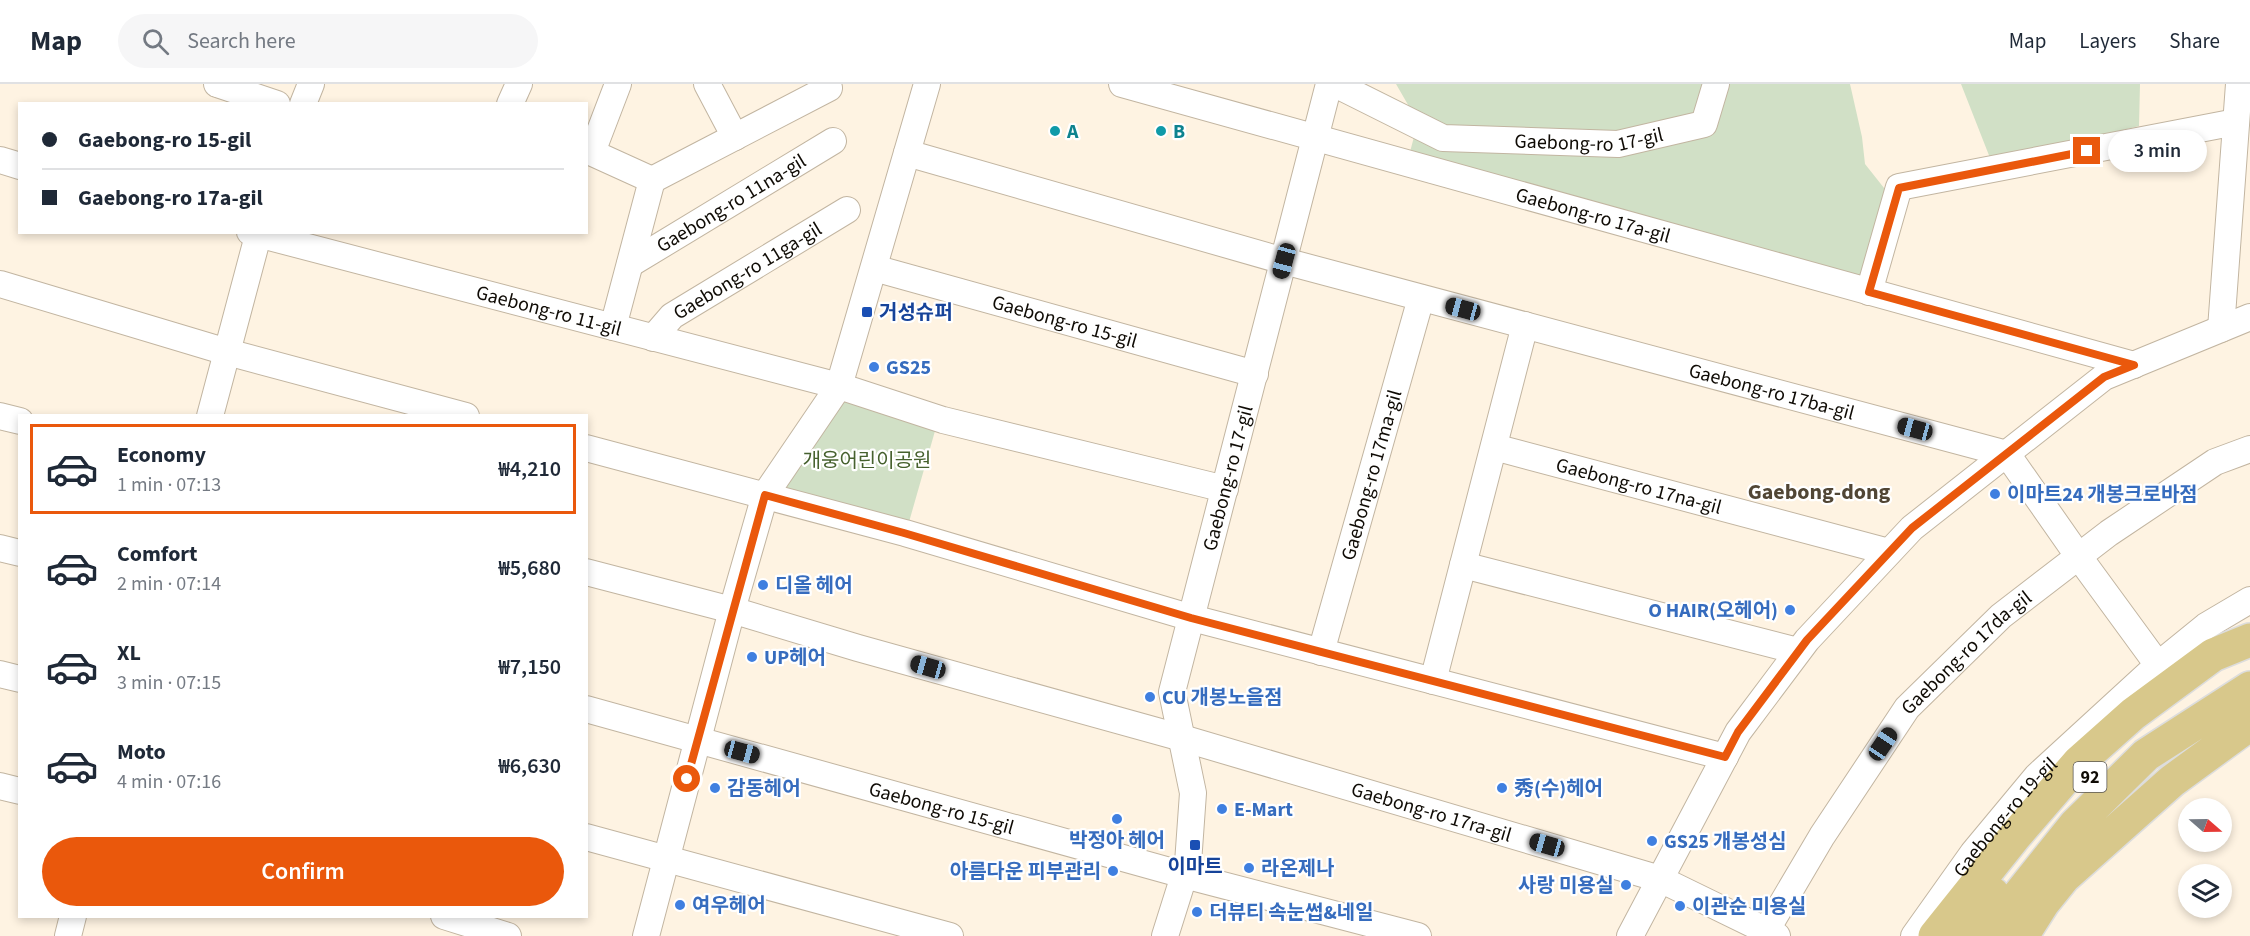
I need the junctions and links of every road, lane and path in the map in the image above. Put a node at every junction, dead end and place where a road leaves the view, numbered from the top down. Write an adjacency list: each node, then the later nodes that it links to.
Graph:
1 (217, 84): 13 (street)
2 (311, 84): 14 (street)
3 (519, 84): 15 (street)
4 (618, 84): 20 (street)
5 (706, 84): 17 (street)
6 (927, 84): 21 (street)
7 (1122, 84): 18 (street)
8 (1329, 84): 18 (street, Gaebong-ro 17-gil)
9 (1335, 84): 10 (street, Gaebong-ro 17-gil)
10 (1716, 84)
11 (2239, 84): 16 (street)
12 (829, 88): 17 (street)
13 (271, 102)
14 (304, 102)
15 (511, 102)
16 (2236, 122): 32 (street); 37 (street)
17 (735, 137): 24 (street)
18 (1316, 138): 28 (street, Gaebong-ro 17-gil); 32 (street, Gaebong-ro 17a-gil)
19 (833, 141): 29 (street, Gaebong-ro 11na-gil)
20 (589, 151): 24 (street)
21 (907, 153): 28 (street); 30 (street)
22 (0, 160): 23 (street)
23 (18, 165)
24 (652, 180): 29 (street, Gaebong-ro 11na-gil)
25 (847, 210): 38 (street, Gaebong-ro 11ga-gil)
26 (256, 234): 39 (street, Gaebong-ro 11-gil)
27 (260, 234): 36 (street, Gaebong-ro 11-gil)
28 (1284, 261): 33 (street, Gaebong-ro 17ba-gil); 41 (street, Gaebong-ro 17-gil)
29 (630, 264): 36 (street, Gaebong-ro 11na-gil)
30 (874, 268): 41 (street, Gaebong-ro 15-gil); 42 (street)
31 (0, 284): 39 (street)
32 (1869, 292): 40 (street, Gaebong-ro 17a-gil)
33 (1421, 298): 35 (street, Gaebong-ro 17ba-gil); 64 (street, Gaebong-ro 17ma-gil)
34 (2250, 317): 37 (street)
35 (1525, 325): 47 (street); 50 (street, Gaebong-ro 17ba-gil)
36 (613, 327): 38 (street, Gaebong-ro 11-gil)
37 (2221, 329): 40 (street)
38 (653, 338): 42 (street, Gaebong-ro 11-gil)
39 (227, 352): 43 (street, Gaebong-ro 11-gil); 44 (street)
40 (2134, 365): 50 (street)
41 (1255, 374): 51 (street, Gaebong-ro 17-gil)
42 (839, 386): 51 (street); 52 (street)
43 (211, 414)
44 (459, 414)
45 (0, 416): 46 (street)
46 (18, 420)
47 (1494, 447): 55 (street, Gaebong-ro 17na-gil); 57 (street)
48 (588, 448): 52 (street)
49 (2250, 449): 56 (street, Gaebong-ro 17da-gil)
50 (2007, 454): 55 (street); 56 (street)
51 (1225, 489): 61 (street, Gaebong-ro 17-gil)
52 (765, 495): 60 (street); 61 (street)
53 (0, 548): 54 (street)
54 (18, 552)
55 (1889, 552): 63 (street)
56 (2079, 557): 66 (street); 85 (street, Gaebong-ro 17da-gil)
57 (1463, 565): 63 (street); 69 (street)
58 (588, 573): 60 (street)
59 (2250, 600): 66 (street, Gaebong-ro 19-gil)
60 (732, 610): 73 (street); 74 (street)
61 (1191, 618): 64 (street); 73 (street, Gaebong-ro 17-gil)
62 (2250, 640): 94 (main road)
63 (1798, 651): 75 (street)
64 (1321, 652): 69 (street)
65 (2250, 653): 95 (main road, 92)
66 (2158, 665): 93 (street, Gaebong-ro 19-gil)
67 (0, 674): 68 (street)
68 (18, 678)
69 (1434, 681): 75 (street)
70 (2250, 688): 78 (main road, 92)
71 (588, 710): 74 (street)
72 (2250, 724): 97 (main road)
73 (1182, 738): 81 (street, Gaebong-ro 17-gil); 82 (street, Gaebong-ro 17ra-gil)
74 (698, 740): 80 (street); 81 (street, Gaebong-ro 15-gil)
75 (1725, 757): 82 (street)
76 (0, 786): 77 (street)
77 (18, 790)
78 (2075, 825): 96 (main road, 92); 97 (main road)
79 (588, 838): 80 (street)
80 (666, 860): 88 (street); 89 (street)
81 (1184, 875): 90 (street, Gaebong-ro 17-gil); 91 (street)
82 (1660, 879): 85 (street, Gaebong-ro 17ra-gil); 92 (street)
83 (72, 918): 86 (street)
84 (450, 918): 87 (street)
85 (1769, 934)
86 (68, 936)
87 (508, 936)
88 (646, 936)
89 (951, 936)
90 (1165, 936)
91 (1418, 936)
92 (1630, 936)
93 (1914, 936)
94 (1935, 936)
95 (1965, 936)
96 (1989, 936)
97 (2021, 936)

